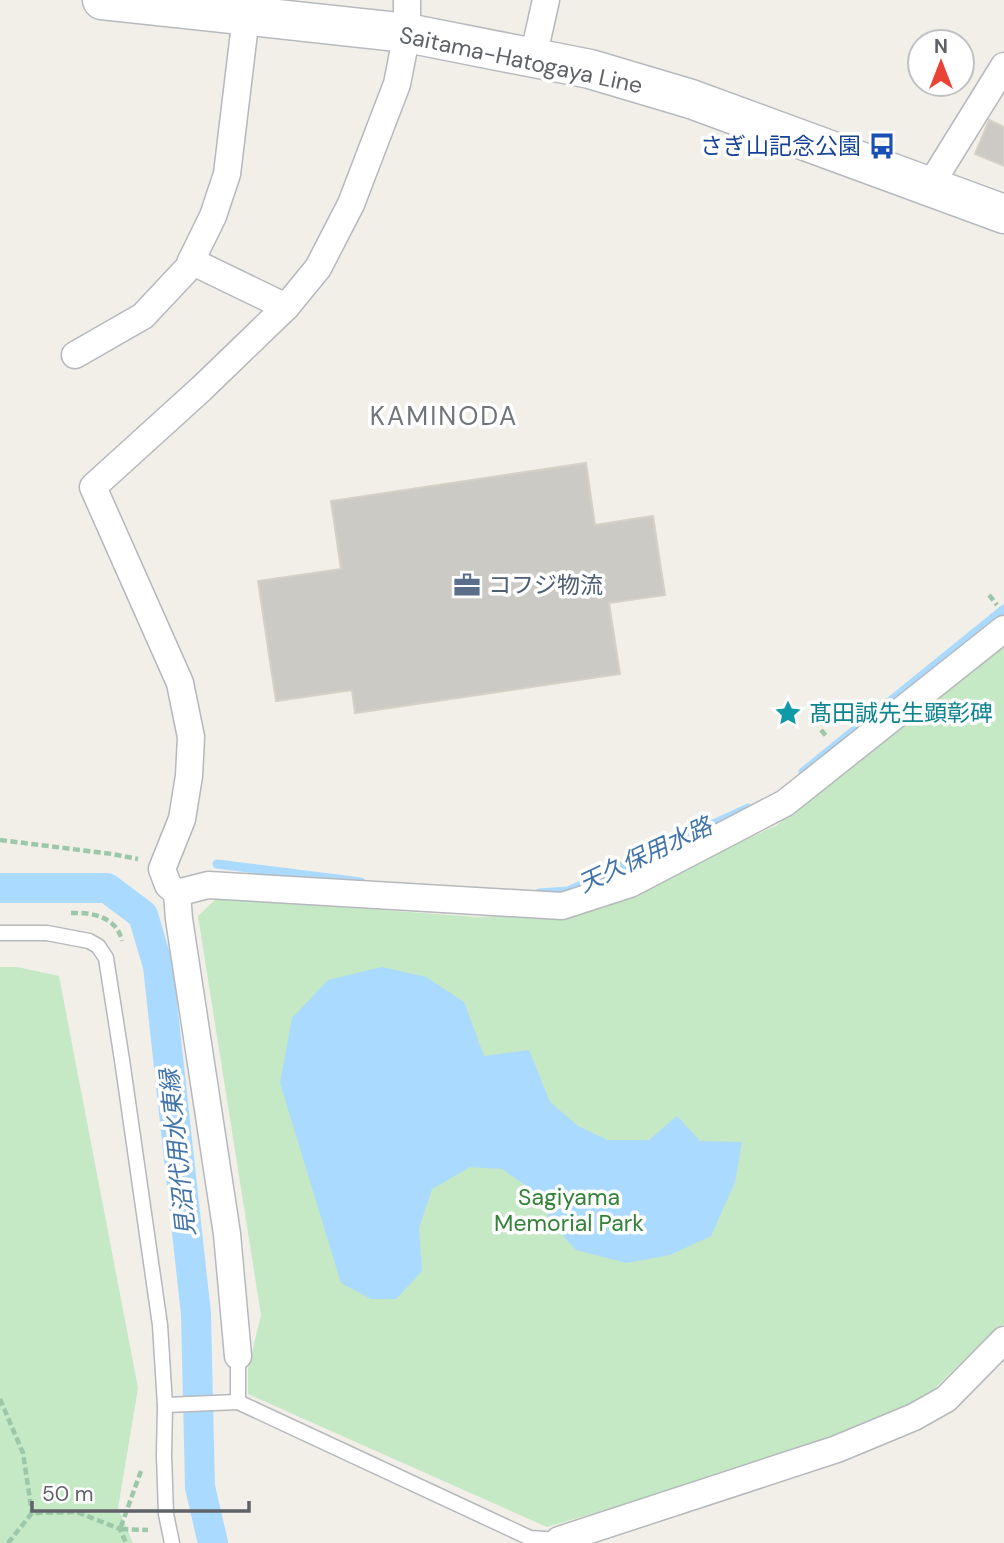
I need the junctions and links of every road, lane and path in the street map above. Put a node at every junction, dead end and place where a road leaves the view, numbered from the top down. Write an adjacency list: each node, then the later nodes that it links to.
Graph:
1 (102, 0): 3 (main road, Saitama-Hatogaya Line)
2 (546, 0): 5 (street)
3 (246, 16): 4 (main road, Saitama-Hatogaya Line); 9 (street)
4 (407, 17): 5 (main road, Saitama-Hatogaya Line); 10 (street)
5 (533, 58): 7 (main road, Saitama-Hatogaya Line)
6 (1004, 66): 7 (street)
7 (929, 187): 8 (main road, Saitama-Hatogaya Line)
8 (1004, 215)
9 (191, 261): 10 (street); 11 (street)
10 (286, 307): 14 (street)
11 (75, 355)
12 (1004, 629): 15 (street)
13 (0, 840): 14 (path)
14 (162, 869): 15 (street)
15 (177, 893): 18 (street)
16 (0, 933): 21 (lane)
17 (1004, 1340): 23 (street)
18 (238, 1356): 20 (lane)
19 (0, 1399): 22 (path)
20 (233, 1403): 21 (lane); 23 (lane)
21 (173, 1405): 26 (lane)
22 (32, 1513): 24 (path); 25 (path)
23 (559, 1539)
24 (8, 1543)
25 (126, 1543)
26 (172, 1543)

